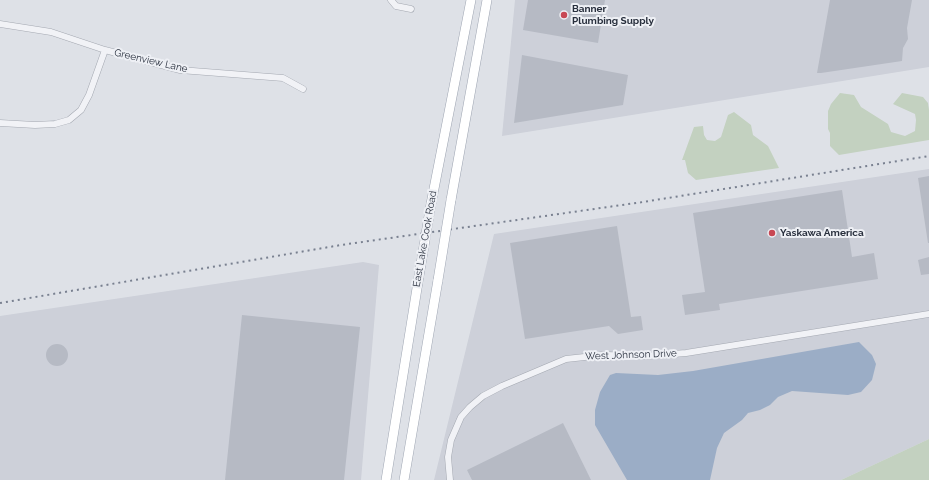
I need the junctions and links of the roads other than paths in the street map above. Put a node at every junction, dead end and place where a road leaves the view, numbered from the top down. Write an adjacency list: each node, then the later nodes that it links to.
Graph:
1 (391, 0): 4 (street)
2 (471, 0): 10 (main road, East Lake Cook Road, bridge)
3 (487, 0): 11 (main road, East Lake Cook Road, bridge)
4 (411, 9)
5 (0, 24): 6 (street, Greenview Lane)
6 (105, 50): 7 (street, Greenview Lane); 8 (street)
7 (303, 89)
8 (0, 123)
9 (929, 314): 12 (street, West Johnson Drive)
10 (386, 480)
11 (404, 480)
12 (450, 480)

